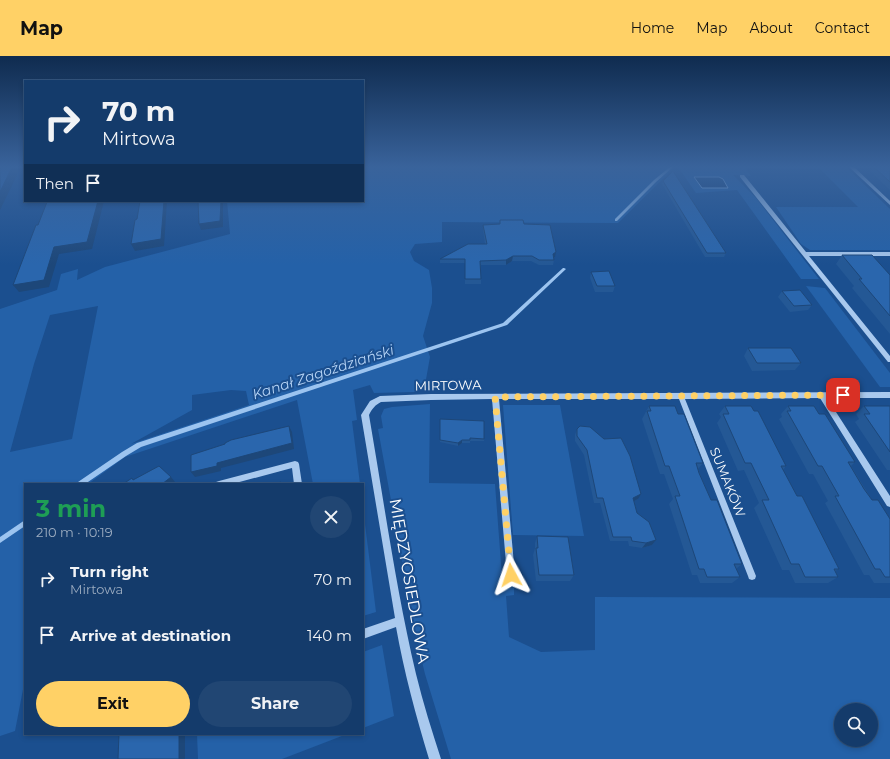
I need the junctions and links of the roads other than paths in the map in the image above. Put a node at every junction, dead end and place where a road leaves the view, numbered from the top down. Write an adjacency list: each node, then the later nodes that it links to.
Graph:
1 (762, 200): 2 (street)
2 (806, 254): 3 (street); 4 (street)
3 (890, 254)
4 (890, 360)
5 (822, 395): 6 (street, MIRTOWA); 7 (street, MIRTOWA); 12 (street)
6 (890, 395)
7 (681, 396): 8 (street, MIRTOWA); 14 (street, SUMAKÓW)
8 (495, 397): 9 (street, MIRTOWA); 13 (street)
9 (369, 407): 15 (street, MIĘDZYOSIEDLOWA)
10 (223, 483): 11 (street)
11 (298, 483)
12 (890, 503)
13 (511, 575)
14 (752, 576)
15 (400, 621): 16 (street); 17 (street, MIĘDZYOSIEDLOWA)
16 (364, 634)
17 (435, 759)

